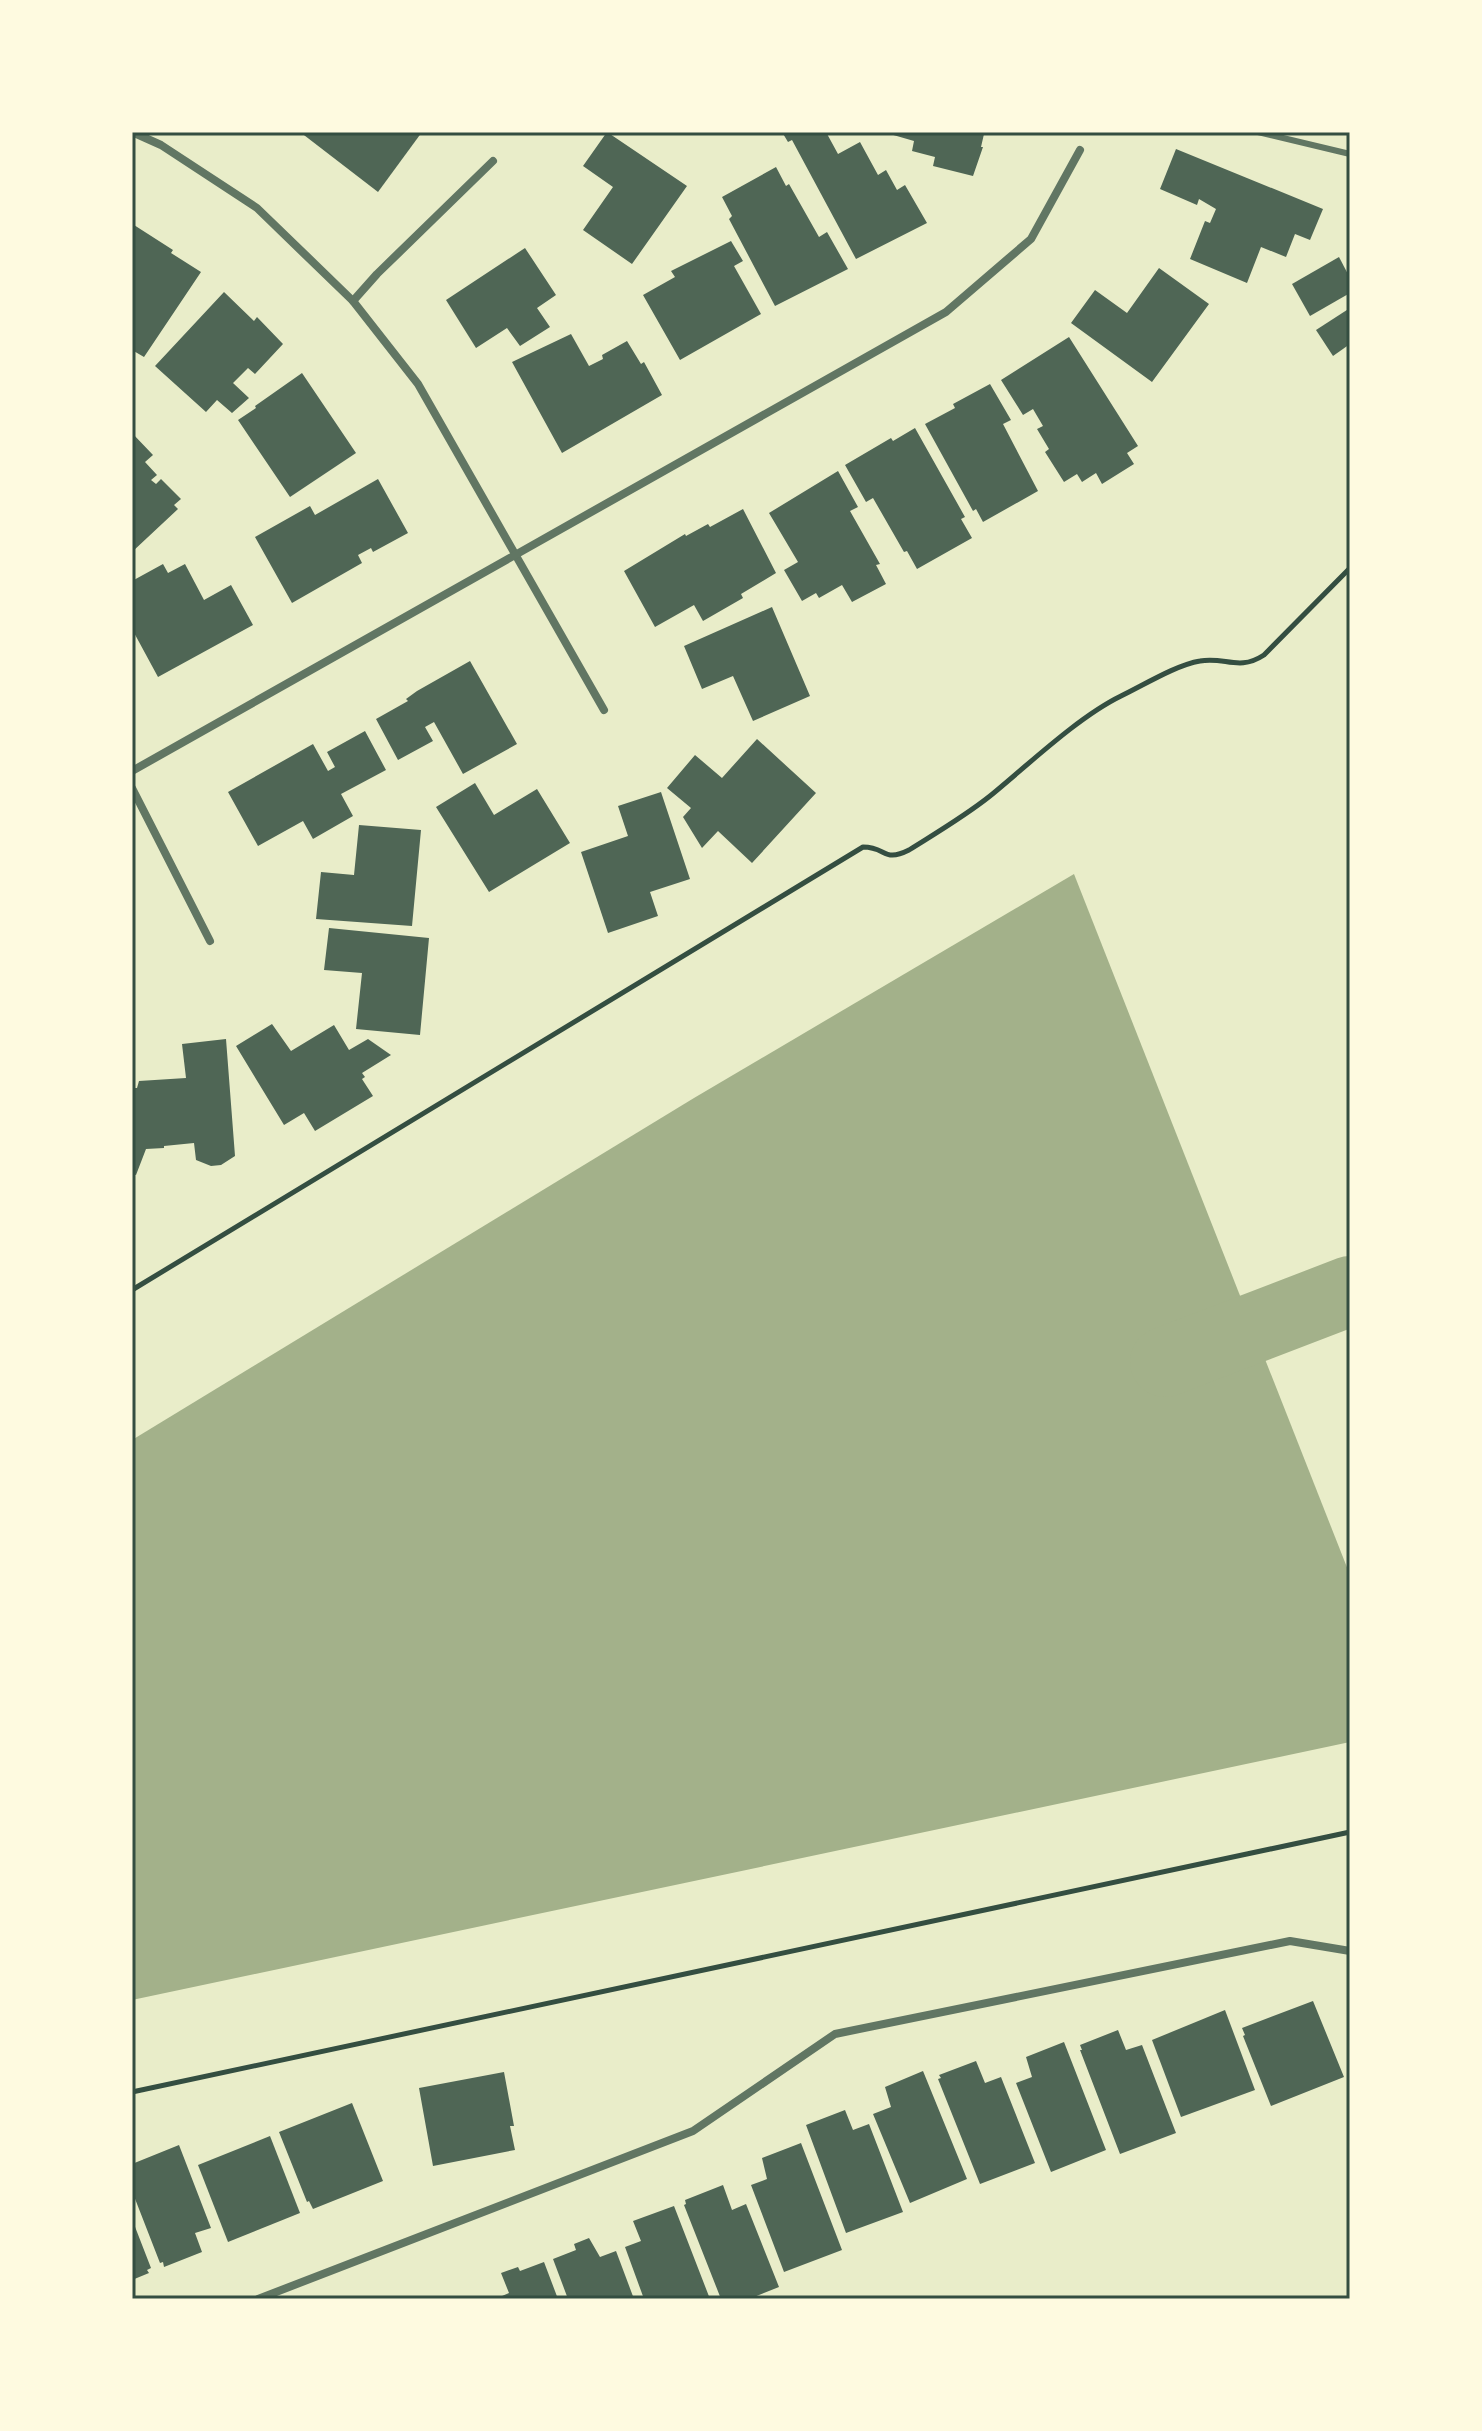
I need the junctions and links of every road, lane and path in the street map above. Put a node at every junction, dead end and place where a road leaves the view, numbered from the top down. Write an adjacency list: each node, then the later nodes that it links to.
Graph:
1 (132, 132): 6 (street)
2 (1258, 132): 4 (lane)
3 (1080, 150): 7 (street)
4 (1350, 154)
5 (493, 161): 6 (street)
6 (353, 301): 7 (street)
7 (517, 554): 9 (street); 10 (street)
8 (1350, 568): 13 (path)
9 (604, 710)
10 (132, 771)
11 (132, 788): 12 (street)
12 (210, 941)
13 (132, 1290)
14 (1350, 1832): 16 (path)
15 (1350, 1951): 17 (street)
16 (132, 2092)
17 (258, 2299)

